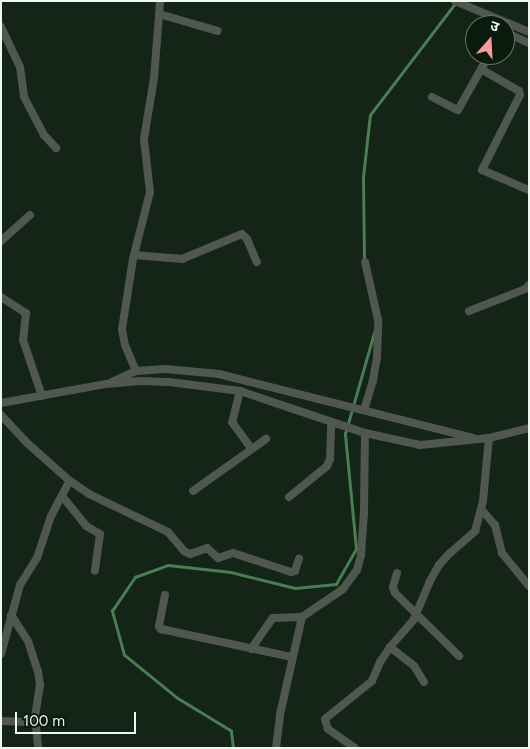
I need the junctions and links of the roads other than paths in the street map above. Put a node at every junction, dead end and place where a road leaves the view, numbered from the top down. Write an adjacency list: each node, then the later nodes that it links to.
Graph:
1 (160, 1): 3 (street)
2 (455, 1): 6 (street)
3 (159, 14): 5 (street); 16 (street)
4 (1, 27): 12 (street)
5 (218, 31)
6 (526, 31)
7 (515, 37): 8 (street)
8 (529, 43)
9 (484, 65): 10 (street)
10 (481, 70): 11 (street); 13 (street)
11 (432, 98)
12 (56, 148)
13 (529, 190)
14 (30, 215): 15 (street)
15 (1, 241)
16 (134, 255): 17 (street); 22 (street)
17 (257, 262)
18 (365, 262): 27 (street)
19 (529, 285): 21 (street)
20 (1, 297): 25 (street)
21 (469, 311)
22 (136, 371): 23 (street); 27 (street)
23 (106, 384): 24 (street); 25 (street)
24 (240, 391): 29 (street); 35 (street)
25 (42, 396): 26 (street)
26 (1, 403)
27 (362, 410): 34 (street)
28 (1, 415): 36 (street)
29 (335, 423): 31 (street); 39 (street)
30 (529, 428): 32 (street)
31 (365, 434): 34 (street); 48 (street)
32 (488, 438): 34 (street); 40 (street)
33 (266, 439): 35 (street)
34 (477, 439)
35 (251, 448): 37 (street)
36 (70, 481): 38 (street); 41 (street)
37 (193, 491)
38 (62, 496): 42 (street); 47 (street)
39 (289, 498)
40 (481, 510): 44 (street); 46 (street)
41 (299, 559)
42 (95, 571)
43 (397, 573): 46 (street)
44 (529, 586)
45 (165, 595): 50 (street)
46 (416, 613): 49 (street); 52 (street)
47 (11, 614): 51 (street); 56 (street)
48 (302, 617): 50 (street); 53 (street)
49 (390, 647): 54 (street); 59 (street)
50 (251, 649): 53 (street)
51 (1, 654)
52 (459, 656)
53 (292, 657): 58 (street)
54 (424, 682)
55 (1, 721): 56 (street)
56 (35, 722): 57 (street)
57 (38, 748)
58 (276, 748)
59 (355, 748)

